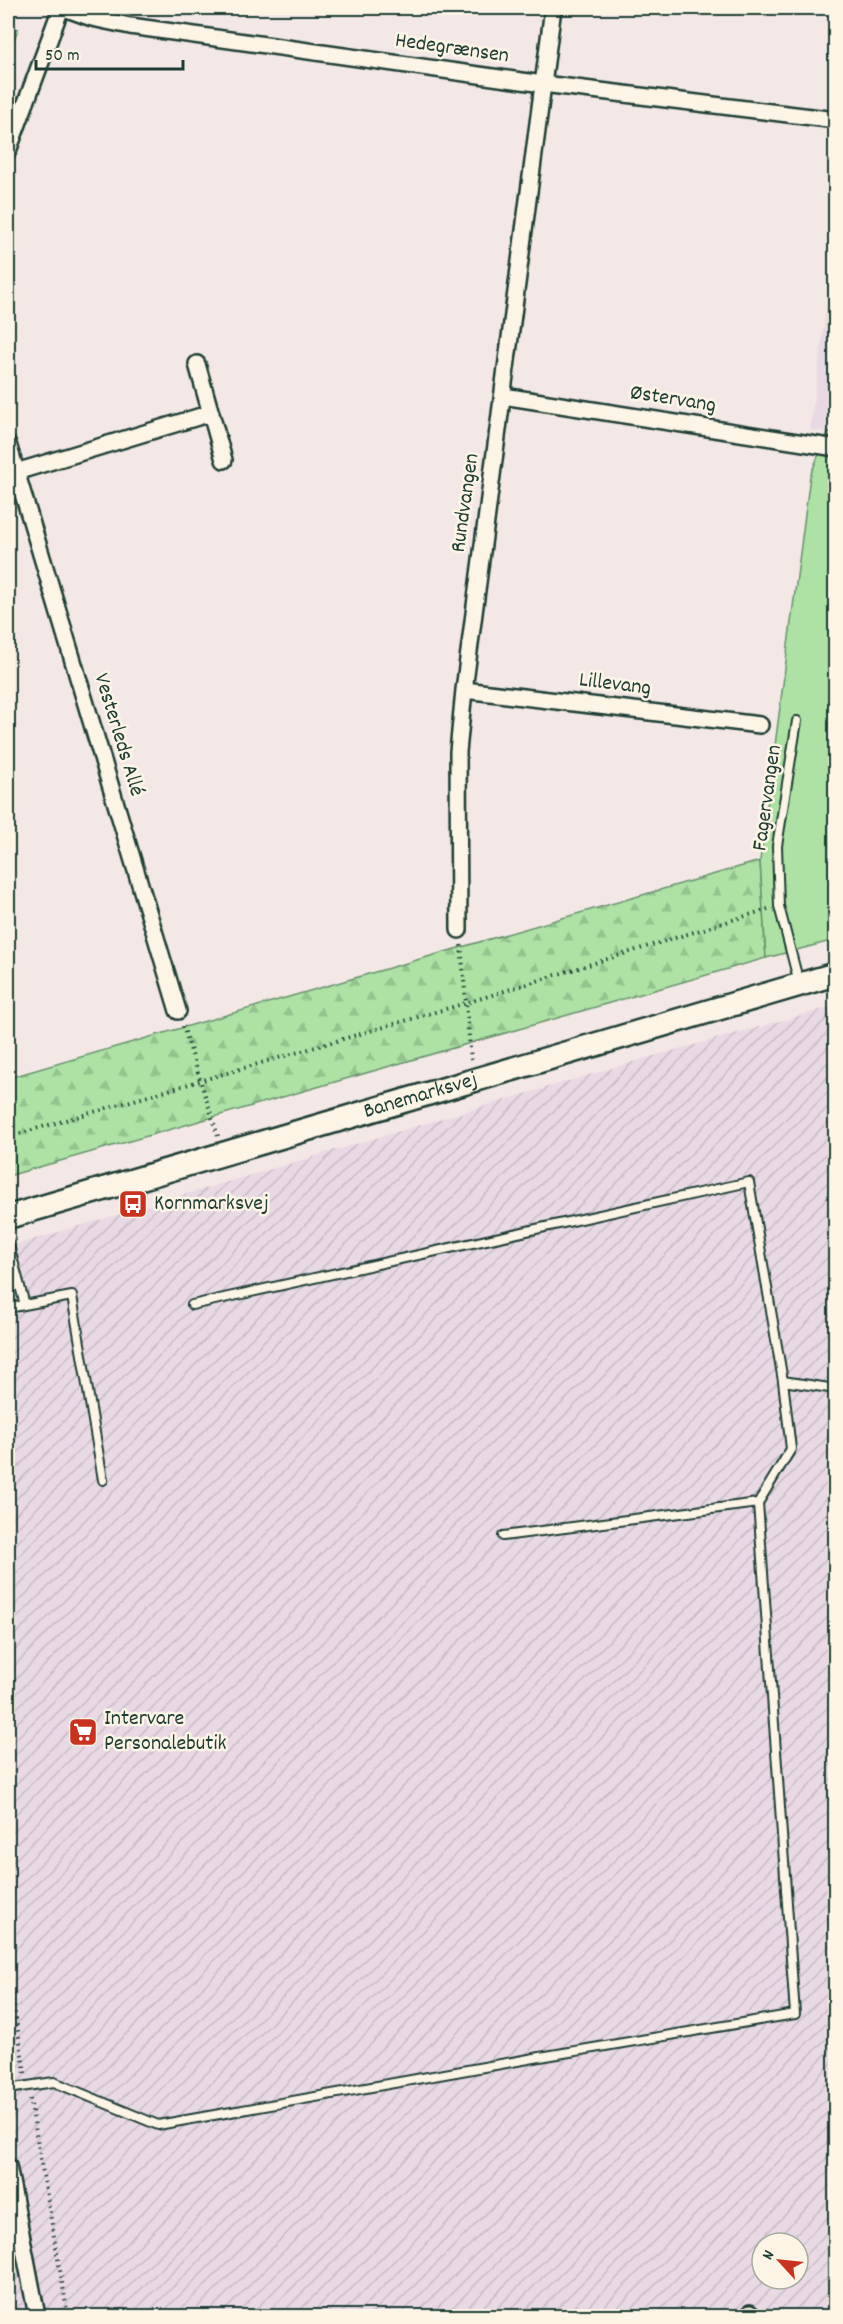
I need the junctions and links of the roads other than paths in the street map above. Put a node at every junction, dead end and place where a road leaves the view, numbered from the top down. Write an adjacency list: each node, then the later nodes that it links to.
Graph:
1 (62, 8): 3 (street, Hedegrænsen); 5 (street)
2 (554, 8): 3 (street, Rundvangen)
3 (543, 84): 4 (street, Hedegrænsen); 7 (street, Rundvangen)
4 (836, 120)
5 (8, 151)
6 (197, 364): 8 (street)
7 (503, 396): 10 (street, Østervang); 13 (street, Rundvangen)
8 (211, 413): 11 (street); 12 (street)
9 (8, 444): 12 (street, Vesterleds Allé)
10 (836, 448)
11 (224, 459)
12 (16, 472): 19 (street, Vesterleds Allé)
13 (464, 690): 15 (street, Lillevang); 16 (street, Rundvangen)
14 (797, 721): 18 (lane, Fagervangen)
15 (760, 725)
16 (459, 930)
17 (836, 974): 18 (street, Banemarksvej)
18 (800, 984): 20 (street, Banemarksvej)
19 (178, 1011)
20 (8, 1217)
21 (8, 1242): 22 (lane)
22 (25, 1305): 24 (lane); 27 (lane)
23 (192, 1305): 25 (lane)
24 (8, 1308)
25 (783, 1381): 26 (lane); 28 (lane)
26 (836, 1389)
27 (103, 1480)
28 (758, 1503): 29 (lane); 30 (lane)
29 (503, 1536)
30 (8, 2089)
31 (8, 2166): 32 (street)
32 (37, 2316)

